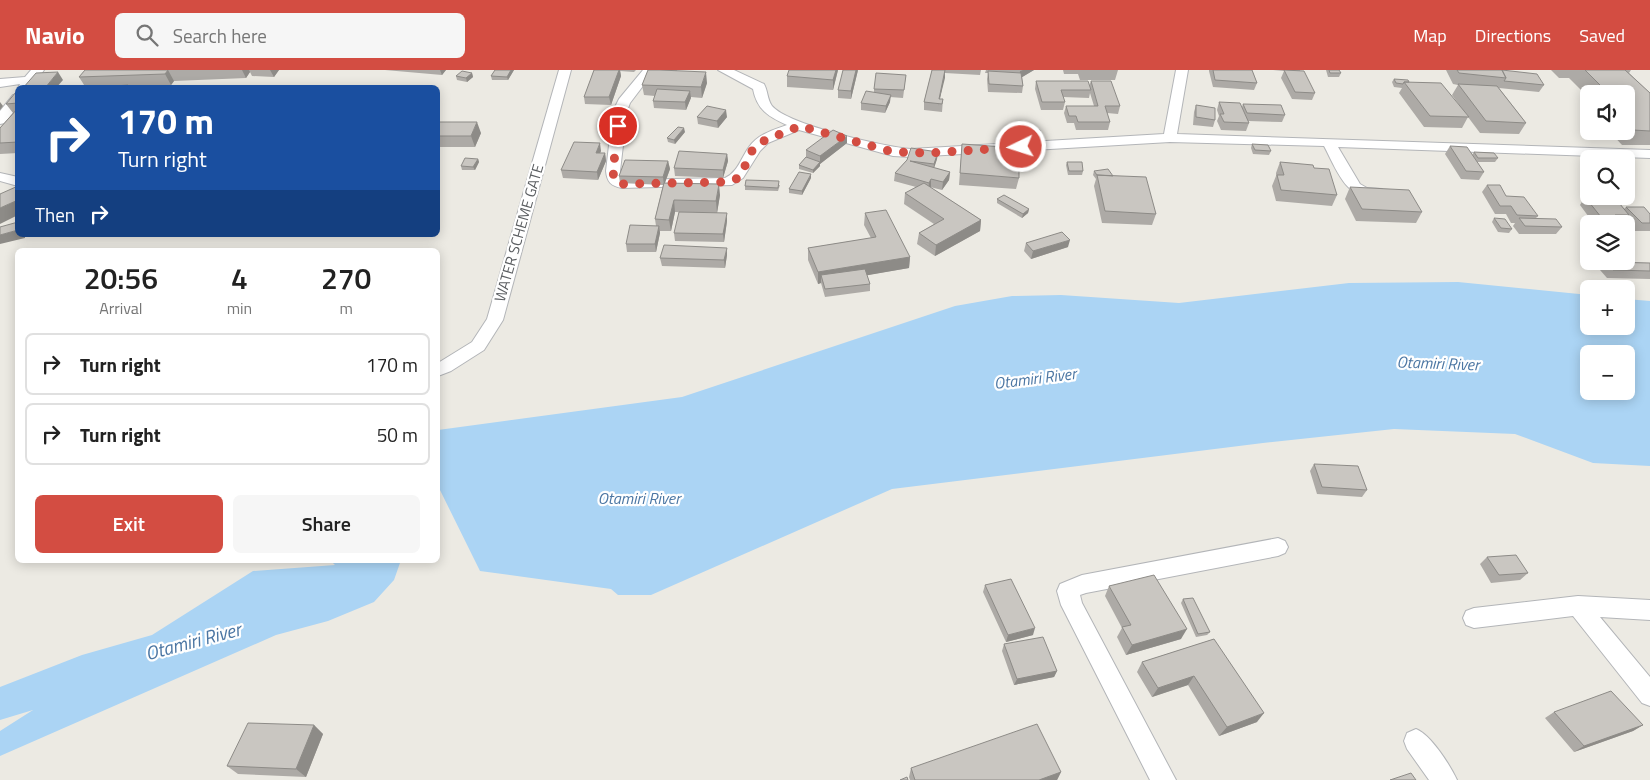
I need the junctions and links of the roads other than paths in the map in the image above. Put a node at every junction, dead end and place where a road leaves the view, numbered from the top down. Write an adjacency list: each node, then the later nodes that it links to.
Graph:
1 (38, 70): 8 (street)
2 (565, 70): 18 (street, WATER SCHEME GATE)
3 (649, 70): 11 (street)
4 (724, 70): 11 (street)
5 (1182, 70): 12 (street)
6 (0, 83): 7 (street)
7 (25, 85)
8 (26, 85)
9 (15, 102): 10 (street)
10 (0, 120)
11 (800, 126): 12 (street)
12 (1170, 138): 13 (street)
13 (1328, 142): 14 (street); 17 (street)
14 (1650, 154)
15 (0, 177): 16 (street)
16 (15, 181)
17 (1380, 192)
18 (440, 369)
19 (1278, 547): 25 (street)
20 (1578, 606): 21 (street); 22 (street); 23 (street)
21 (1650, 610)
22 (1474, 618)
23 (1650, 695)
24 (1416, 741): 26 (street)
25 (1163, 780)
26 (1444, 780)

